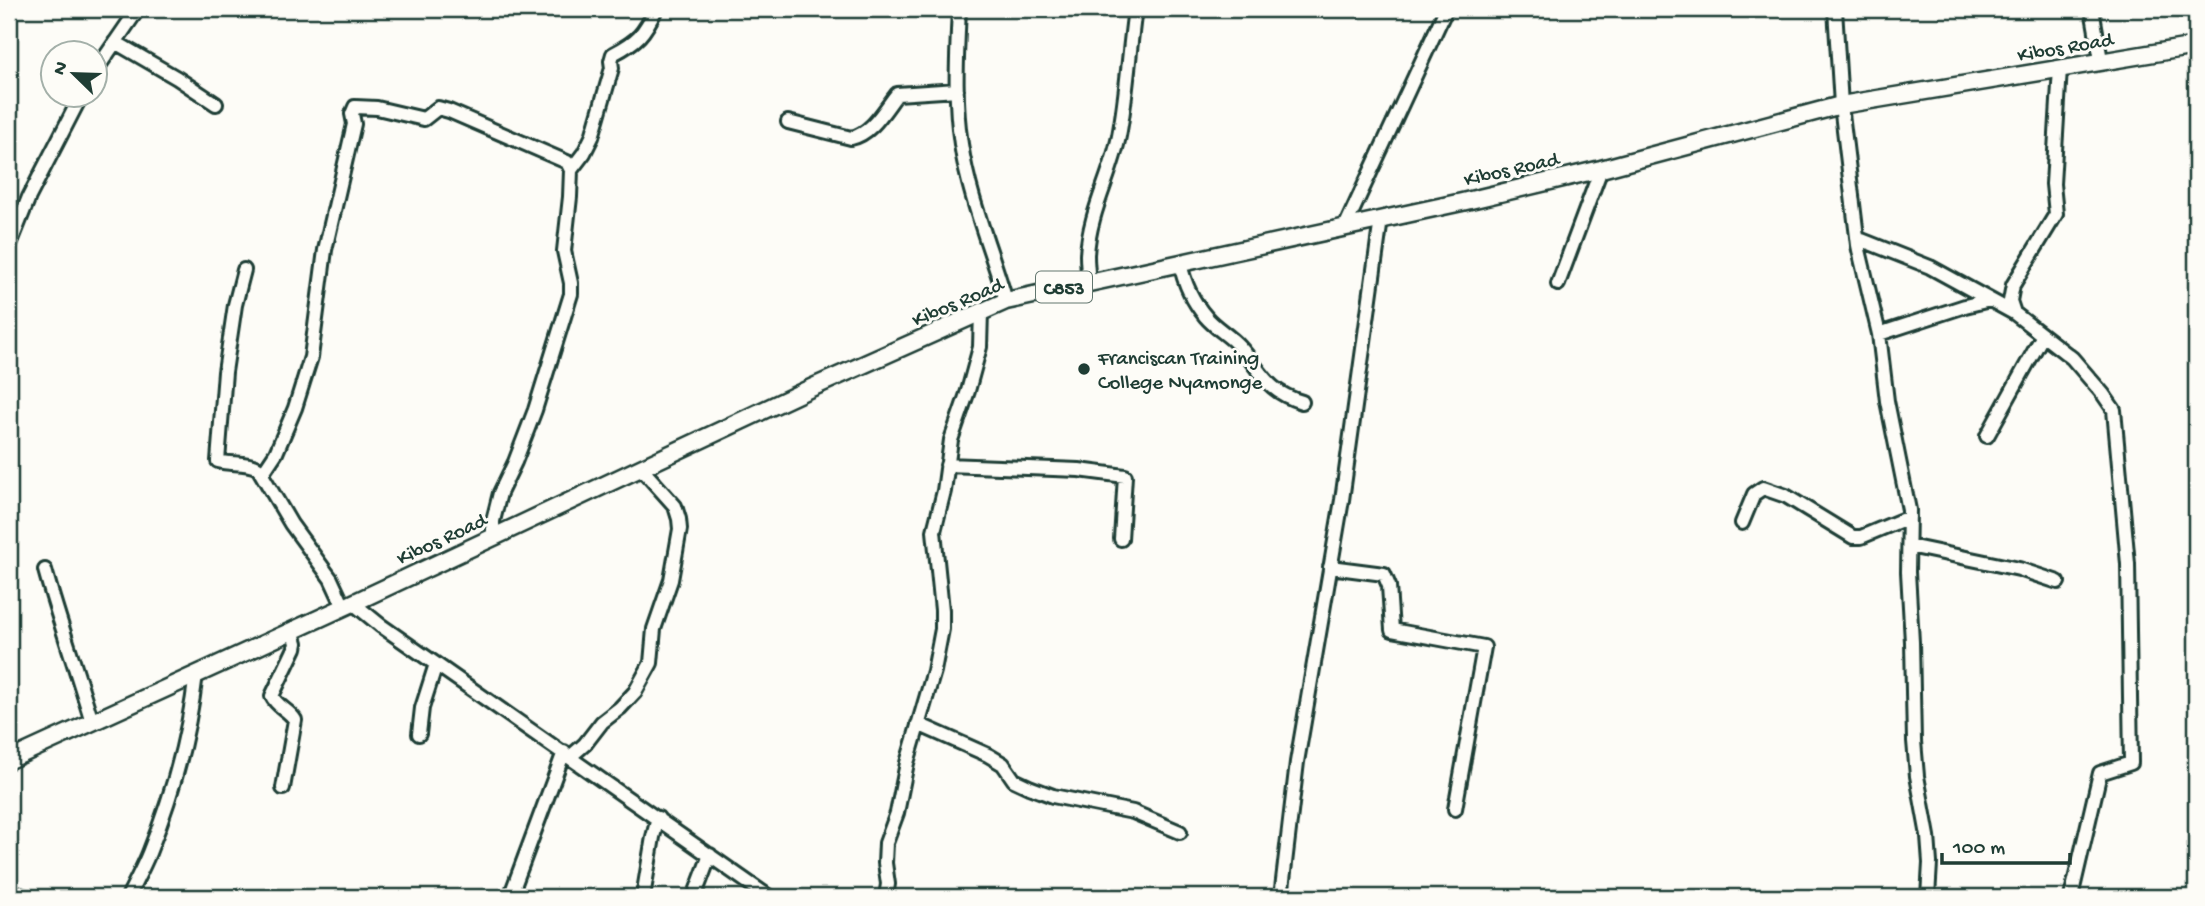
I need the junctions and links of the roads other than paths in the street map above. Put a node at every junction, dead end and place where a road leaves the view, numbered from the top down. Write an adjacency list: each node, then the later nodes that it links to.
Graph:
1 (138, 9): 8 (street)
2 (656, 9): 19 (street)
3 (959, 9): 13 (street)
4 (1135, 9): 26 (street)
5 (1446, 9): 21 (street)
6 (1835, 9): 15 (street)
7 (2092, 9): 11 (street)
8 (115, 42): 10 (street); 14 (street)
9 (2196, 46): 11 (main road, Kibos Road / C853)
10 (108, 52)
11 (2101, 60): 12 (main road, Kibos Road / C853)
12 (2060, 68): 15 (main road, Kibos Road / C853); 31 (street)
13 (957, 90): 17 (street); 28 (street)
14 (216, 104)
15 (1842, 105): 18 (main road, Kibos Road / C853); 22 (street)
16 (75, 108): 23 (street)
17 (788, 122)
18 (1601, 169): 20 (main road, Kibos Road / C853); 27 (street)
19 (571, 170): 38 (street); 41 (street)
20 (1381, 219): 21 (main road, Kibos Road / C853); 44 (street)
21 (1345, 227): 24 (main road, Kibos Road / C853)
22 (1858, 244): 29 (street); 32 (street)
23 (9, 247)
24 (1180, 263): 26 (main road, Kibos Road / C853); 34 (street)
25 (244, 270): 38 (street)
26 (1089, 282): 28 (main road, Kibos Road / C853)
27 (1558, 284)
28 (1006, 300): 30 (main road, Kibos Road / C853)
29 (1990, 300): 31 (street); 32 (street)
30 (981, 311): 36 (street); 37 (main road, Kibos Road / C853)
31 (2014, 313): 33 (street)
32 (1879, 334): 39 (street)
33 (2042, 337): 35 (street); 71 (street)
34 (1302, 402)
35 (1987, 436)
36 (947, 465): 42 (street); 52 (street)
37 (641, 468): 41 (main road, Kibos Road / C853); 54 (street)
38 (262, 474): 47 (street)
39 (1909, 517): 40 (street); 43 (street)
40 (1742, 523)
41 (493, 537): 47 (main road, Kibos Road / C853)
42 (1121, 539)
43 (1909, 546): 46 (street); 70 (street)
44 (1330, 567): 57 (street); 69 (street)
45 (45, 570): 51 (street)
46 (2058, 582)
47 (349, 605): 48 (main road, Kibos Road / C853); 49 (street)
48 (292, 630): 50 (main road, Kibos Road / C853); 56 (street)
49 (436, 664): 53 (street); 54 (street)
50 (196, 674): 51 (main road, Kibos Road / C853); 63 (street)
51 (92, 722): 55 (main road, Kibos Road / C853)
52 (918, 724): 59 (street); 68 (street)
53 (419, 734)
54 (567, 755): 58 (street); 64 (street)
55 (9, 760)
56 (283, 788)
57 (1455, 809)
58 (658, 818): 60 (street); 65 (street)
59 (1180, 832)
60 (710, 855): 66 (street); 67 (street)
61 (9, 891): 62 (street)
62 (26, 897)
63 (129, 897)
64 (510, 897)
65 (643, 897)
66 (694, 897)
67 (769, 897)
68 (886, 897)
69 (1281, 897)
70 (1928, 897)
71 (2071, 897)

